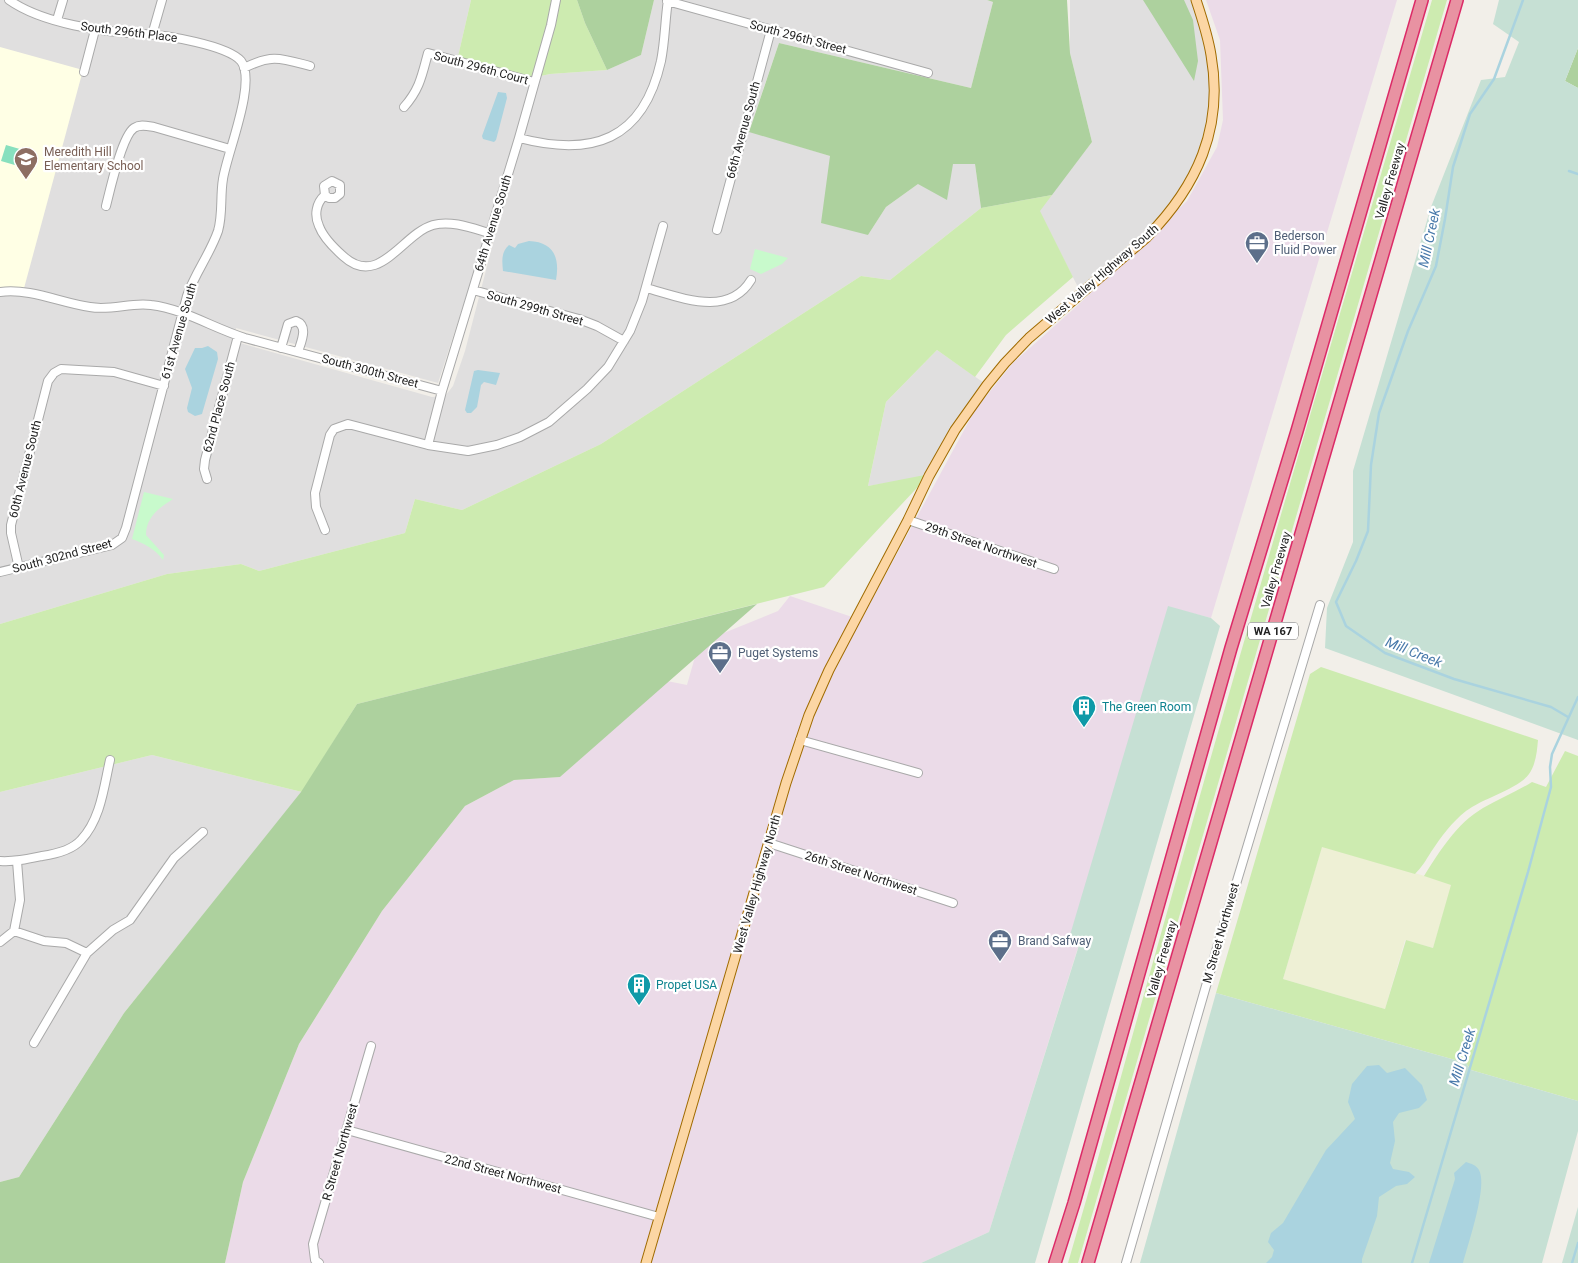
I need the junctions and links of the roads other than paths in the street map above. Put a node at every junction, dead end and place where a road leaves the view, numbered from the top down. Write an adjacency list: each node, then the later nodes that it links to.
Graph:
1 (9, 0): 9 (street, South 296th Place)
2 (63, 0): 9 (street)
3 (162, 0): 12 (street)
4 (556, 0): 17 (street, 64th Avenue South)
5 (668, 0): 11 (street, South 296th Street); 19 (street)
6 (1196, 0): 39 (main road, West Valley Highway South)
7 (1422, 0): 63 (highway, Valley Freeway / WA 167)
8 (1457, 0): 64 (highway, Valley Freeway / WA 167)
9 (57, 20): 10 (street, South 296th Place)
10 (95, 30): 12 (street, South 296th Place); 15 (street)
11 (770, 30): 16 (street, South 296th Street); 24 (street, 66th Avenue South)
12 (152, 35): 14 (street, South 296th Place)
13 (310, 66): 14 (street)
14 (244, 68): 20 (street, 61st Avenue South)
15 (84, 72)
16 (928, 73)
17 (534, 82): 18 (street, South 296th Court); 19 (street, 64th Avenue South)
18 (404, 107)
19 (519, 138): 25 (street, 64th Avenue South)
20 (230, 149): 22 (street); 30 (street, 61st Avenue South)
21 (325, 195): 25 (street)
22 (106, 206)
23 (663, 226): 27 (street)
24 (717, 230)
25 (489, 233): 28 (street, 64th Avenue South)
26 (751, 280): 27 (street)
27 (646, 288): 32 (street)
28 (472, 290): 32 (street, South 299th Street); 36 (street, 64th Avenue South)
29 (0, 292): 30 (street, South 300th Street)
30 (182, 313): 31 (street, South 300th Street); 35 (street, 61st Avenue South)
31 (238, 336): 33 (street, South 300th Street); 38 (street, 62nd Place South)
32 (624, 341): 37 (street)
33 (281, 348): 34 (street, South 300th Street); 34 (street)
34 (298, 352): 36 (street, South 300th Street)
35 (164, 386): 41 (street, 61st Avenue South); 42 (street, 60th Avenue South)
36 (442, 390): 37 (street, 64th Avenue South)
37 (428, 445): 40 (street)
38 (207, 479)
39 (908, 520): 43 (street, 29th Street Northwest); 46 (main road, West Valley Highway North)
40 (325, 530)
41 (122, 538): 42 (street, South 302nd Street)
42 (19, 568): 44 (street, South 302nd Street)
43 (1054, 569)
44 (0, 572)
45 (1320, 605): 65 (street, M Street Northwest)
46 (800, 740): 48 (street); 50 (main road, West Valley Highway North)
47 (110, 760): 52 (street)
48 (918, 773)
49 (204, 832): 56 (street)
50 (769, 843): 53 (street, 26th Street Northwest); 60 (main road, West Valley Highway North)
51 (0, 861): 52 (street)
52 (17, 861): 54 (street)
53 (952, 903)
54 (14, 931): 55 (street); 56 (street)
55 (0, 942)
56 (87, 953): 57 (street)
57 (34, 1043)
58 (371, 1046): 59 (street, R Street Northwest)
59 (346, 1130): 60 (street, 22nd Street Northwest); 61 (street, R Street Northwest)
60 (659, 1217): 62 (main road, West Valley Highway North)
61 (317, 1261)
62 (646, 1263)
63 (1055, 1263)
64 (1088, 1263)
65 (1126, 1263)

